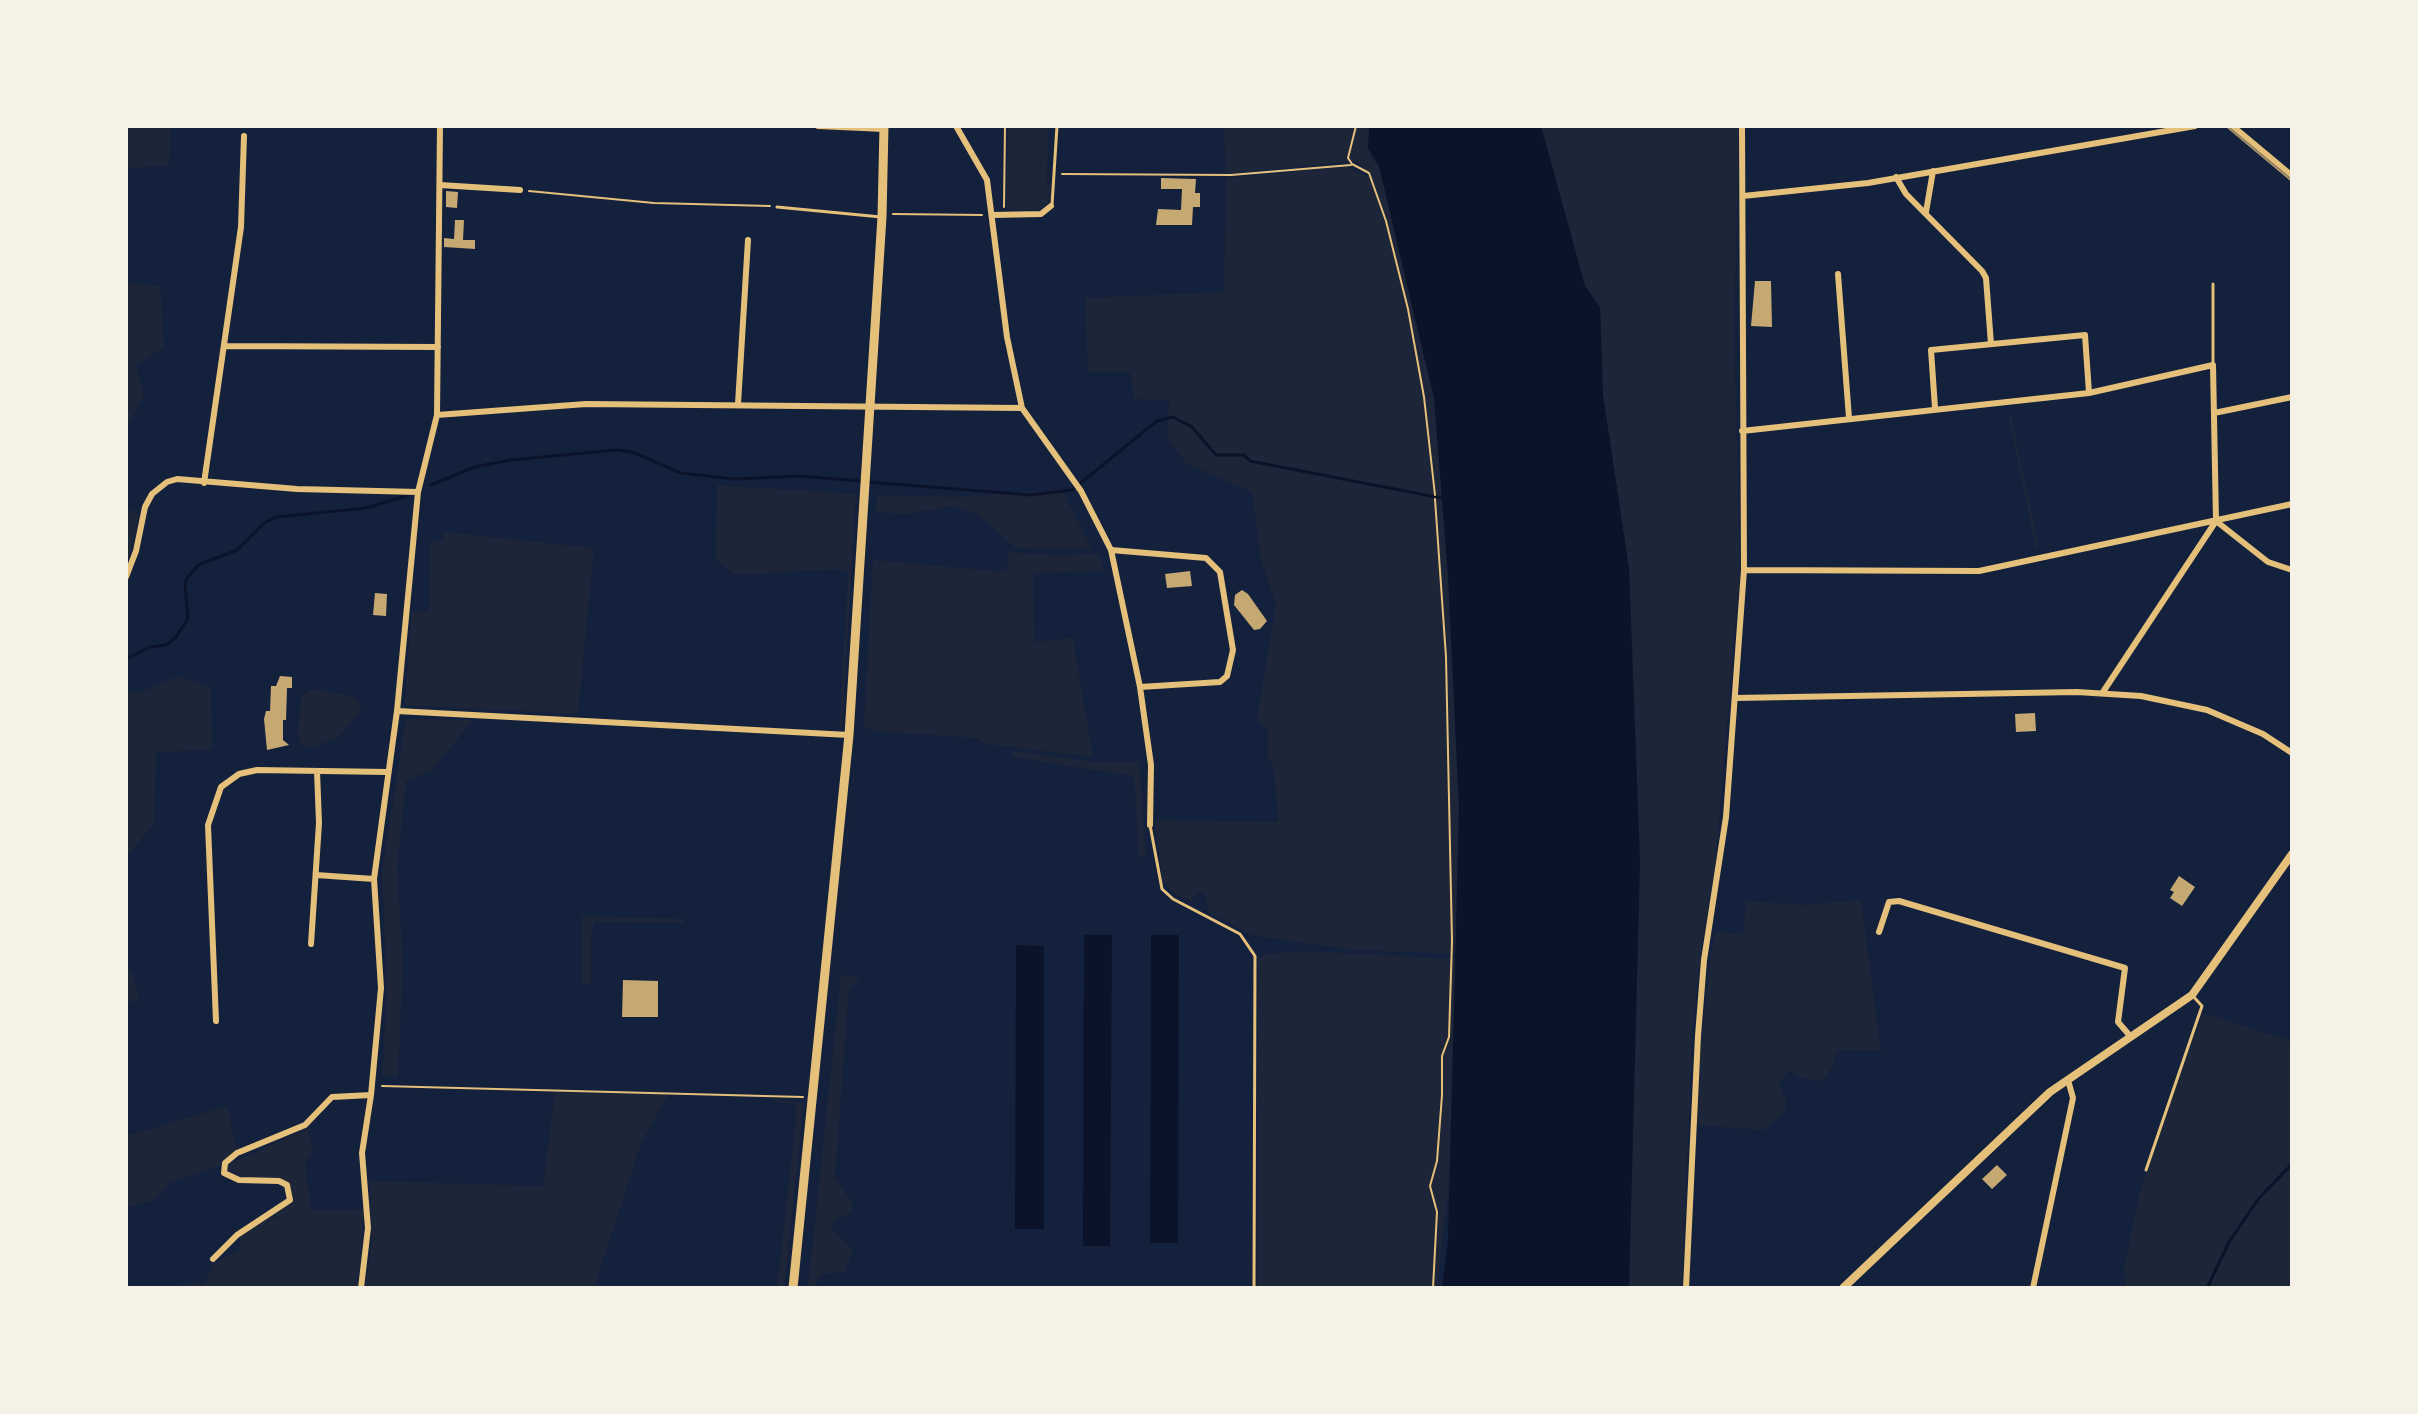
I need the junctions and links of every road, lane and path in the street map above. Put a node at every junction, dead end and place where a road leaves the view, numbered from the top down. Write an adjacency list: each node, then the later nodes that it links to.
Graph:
1 (440, 126): 19 (street)
2 (818, 126): 11 (street)
3 (956, 126): 25 (street)
4 (1005, 126): 27 (path)
5 (1057, 126): 16 (lane)
6 (1356, 126): 14 (path)
7 (1742, 126): 21 (street)
8 (2195, 126): 15 (street)
9 (2231, 126): 12 (street)
10 (2247, 126): 12 (street)
11 (884, 128): 26 (main road)
12 (2240, 134): 18 (street)
13 (244, 136): 32 (street)
14 (1352, 164): 16 (path); 79 (path)
15 (1933, 171): 17 (street); 24 (street)
16 (1056, 174): 22 (lane)
17 (1896, 177): 21 (street); 24 (street)
18 (2292, 177)
19 (440, 185): 20 (street); 33 (street)
20 (520, 190): 23 (path)
21 (1743, 196): 44 (street)
22 (1051, 206): 27 (street)
23 (777, 207): 26 (lane)
24 (1926, 212): 31 (street)
25 (992, 215): 26 (path); 27 (street); 39 (street)
26 (887, 216): 38 (main road)
27 (1004, 216)
28 (748, 240): 37 (street)
29 (1838, 274): 43 (street)
30 (2213, 284): 34 (lane)
31 (1991, 344): 35 (street); 40 (street)
32 (225, 346): 33 (street); 45 (street)
33 (438, 347): 42 (street)
34 (2213, 365): 35 (street); 41 (street)
35 (2089, 393): 40 (street)
36 (2292, 397): 41 (street)
37 (738, 404): 38 (street); 42 (street)
38 (870, 406): 39 (street); 57 (main road)
39 (1022, 408): 49 (street)
40 (1935, 408): 43 (street)
41 (2214, 413): 48 (street)
42 (437, 415): 46 (street)
43 (1849, 418): 44 (street)
44 (1742, 431): 50 (street)
45 (204, 483): 46 (street); 52 (street)
46 (418, 492): 56 (street)
47 (2292, 504): 48 (street)
48 (2216, 521): 50 (street); 51 (street); 54 (street)
49 (1111, 550): 53 (street); 53 (street)
50 (1744, 570): 55 (street)
51 (2292, 570)
52 (126, 577)
53 (1140, 687): 61 (street)
54 (2103, 692): 55 (street); 58 (street)
55 (1735, 698): 80 (street)
56 (397, 711): 57 (street); 60 (street)
57 (849, 735): 73 (main road)
58 (2292, 753)
59 (317, 771): 60 (street); 63 (street); 68 (street)
60 (387, 772): 64 (street)
61 (1150, 825): 78 (lane)
62 (2292, 854): 67 (street)
63 (316, 875): 64 (street); 66 (street)
64 (374, 879): 71 (street)
65 (1879, 932): 69 (street)
66 (311, 944)
67 (2192, 995): 69 (street); 74 (lane)
68 (216, 1021)
69 (2131, 1037): 70 (street)
70 (2068, 1080): 81 (street); 82 (street)
71 (373, 1086): 72 (street); 73 (path)
72 (371, 1095): 75 (street); 76 (street)
73 (812, 1098): 77 (main road)
74 (2146, 1170)
75 (213, 1259)
76 (361, 1288)
77 (793, 1288)
78 (1254, 1288)
79 (1433, 1288)
80 (1686, 1288)
81 (1843, 1288)
82 (2033, 1288)

